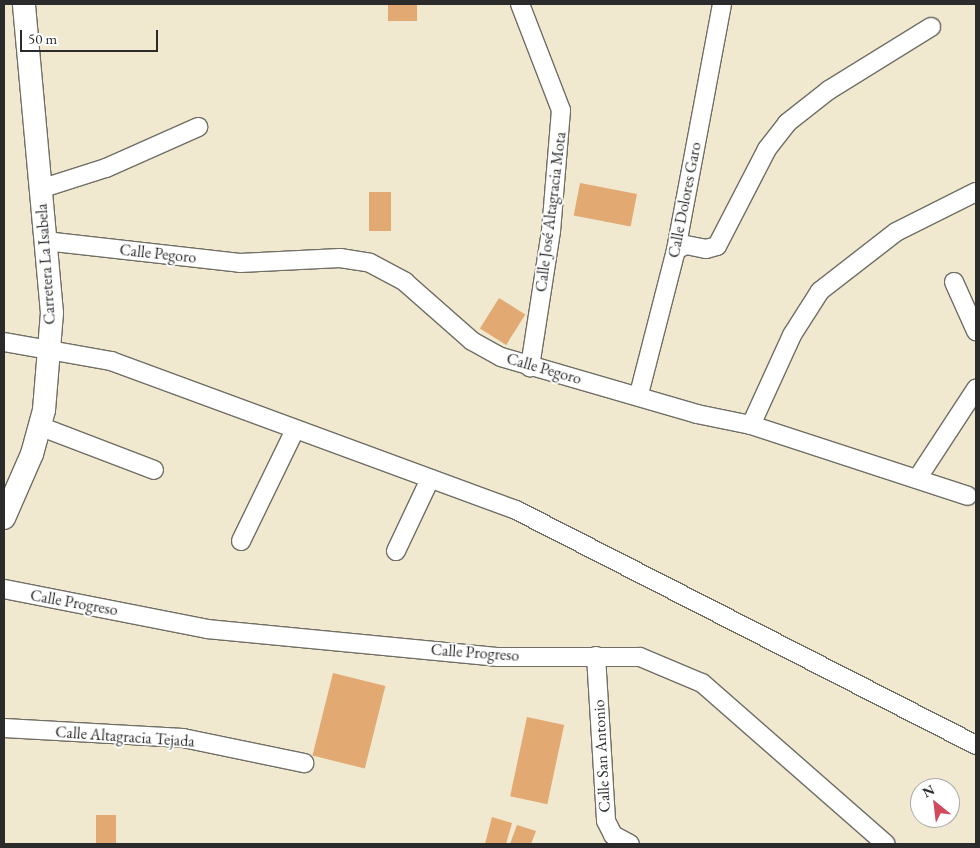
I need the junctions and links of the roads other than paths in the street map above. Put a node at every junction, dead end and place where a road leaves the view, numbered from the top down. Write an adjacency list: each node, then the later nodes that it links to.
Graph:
1 (24, 4): 6 (main road, Carretera La Isabela)
2 (520, 4): 14 (street, Calle José Altagracia Mota)
3 (722, 4): 9 (street, Calle Dolores Garo)
4 (931, 27): 9 (street)
5 (198, 127): 6 (street)
6 (40, 189): 8 (main road, Carretera La Isabela)
7 (976, 192): 17 (street)
8 (45, 241): 13 (main road, Carretera La Isabela); 14 (street, Calle Pegoro)
9 (676, 250): 16 (street, Calle Dolores Garo)
10 (954, 282): 11 (street)
11 (976, 331)
12 (4, 342): 13 (street)
13 (50, 348): 18 (main road, Carretera La Isabela); 19 (street)
14 (530, 367): 16 (street, Calle Pegoro)
15 (976, 389): 22 (street)
16 (639, 394): 17 (street, Calle Pegoro)
17 (751, 425): 22 (street, Calle Pegoro)
18 (39, 426): 20 (street); 24 (main road, Carretera La Isabela)
19 (295, 430): 21 (street); 25 (street)
20 (154, 470)
21 (430, 479): 26 (street); 30 (street)
22 (917, 479): 23 (street, Calle Pegoro)
23 (968, 496)
24 (4, 518)
25 (241, 540)
26 (396, 551)
27 (4, 589): 28 (street, Calle Progreso)
28 (596, 656): 32 (street, Calle San Antonio); 33 (street, Calle Progreso)
29 (4, 728): 31 (street, Calle Altagracia Tejada)
30 (976, 744)
31 (304, 762)
32 (630, 844)
33 (886, 844)

